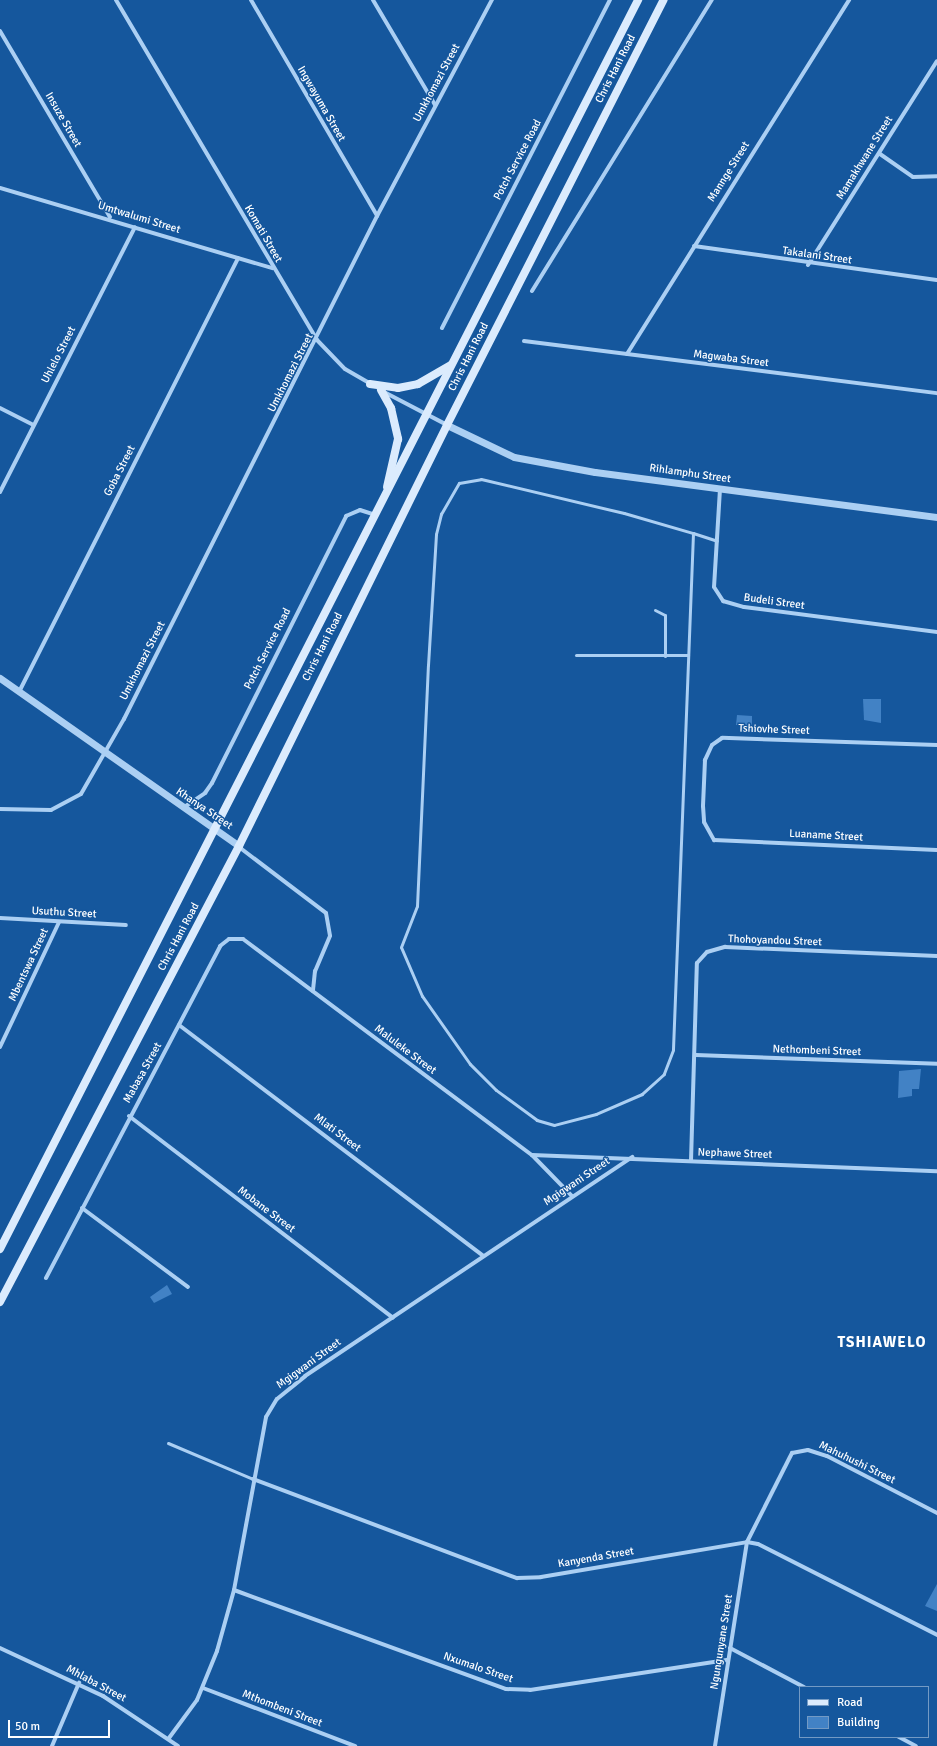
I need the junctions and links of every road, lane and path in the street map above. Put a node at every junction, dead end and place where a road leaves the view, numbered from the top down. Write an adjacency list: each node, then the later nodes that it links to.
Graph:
1 (116, 0): 22 (street, Komati Street)
2 (250, 0): 16 (street, Ingwayuma Street)
3 (373, 0): 12 (street)
4 (492, 0): 12 (street, Umkhomazi Street)
5 (610, 0): 25 (street, Potch Service Road)
6 (638, 0): 29 (main road, Chris Hani Road)
7 (664, 0): 36 (main road, Chris Hani Road)
8 (712, 0): 24 (street)
9 (849, 0): 19 (street, Mannge Street)
10 (0, 31): 17 (street, Insuze Street)
11 (937, 61): 13 (street, Mamakhwane Street)
12 (435, 105): 16 (street, Umkhomazi Street)
13 (880, 154): 14 (street); 21 (street, Mamakhwane Street)
14 (937, 176)
15 (0, 188): 17 (street, Umtwalumi Street)
16 (377, 216): 26 (street, Umkhomazi Street)
17 (110, 218): 18 (street, Umtwalumi Street)
18 (135, 227): 20 (street, Umtwalumi Street); 35 (street, Uhlelo Street)
19 (694, 246): 21 (street, Takalani Street); 28 (street, Mannge Street)
20 (238, 258): 22 (street, Umtwalumi Street); 50 (street, Goba Street)
21 (808, 265): 23 (street, Takalani Street)
22 (272, 268): 26 (street, Komati Street)
23 (937, 280)
24 (532, 291)
25 (442, 328)
26 (317, 340): 30 (street, Komati Street); 52 (street, Umkhomazi Street)
27 (524, 341): 28 (street, Magwaba Street)
28 (627, 354): 32 (street, Magwaba Street)
29 (453, 364): 30 (main road); 34 (main road, Chris Hani Road)
30 (370, 384): 31 (street, Komati Street)
31 (381, 390): 34 (street, Komati Street); 39 (main road)
32 (937, 392)
33 (0, 408): 35 (street)
34 (427, 415): 36 (street, Komati Street); 39 (main road, Chris Hani Road)
35 (33, 425): 38 (street, Uhlelo Street)
36 (447, 425): 37 (street, Rihlamphu Street); 57 (main road, Chris Hani Road)
37 (720, 489): 41 (street, Rihlamphu Street); 43 (street, Budeli Street)
38 (0, 492)
39 (384, 499): 40 (main road, Chris Hani Road)
40 (375, 515): 53 (street, Potch Service Road); 55 (main road, Chris Hani Road)
41 (937, 517)
42 (693, 533): 43 (lane); 47 (lane); 47 (lane)
43 (717, 541): 45 (street, Budeli Street)
44 (655, 610): 48 (lane)
45 (937, 632)
46 (576, 655): 48 (lane)
47 (688, 655): 48 (lane)
48 (665, 656)
49 (0, 678): 50 (street, Khanya Street)
50 (19, 692): 52 (street, Khanya Street)
51 (937, 746): 56 (street, Tshiovhe Street)
52 (104, 753): 53 (street, Khanya Street); 54 (street, Umkhomazi Street)
53 (182, 808): 55 (street, Khanya Street)
54 (0, 810)
55 (214, 829): 57 (street, Khanya Street); 77 (main road, Chris Hani Road)
56 (714, 840): 58 (street, Luaname Street)
57 (239, 846): 64 (street, Khanya Street); 81 (main road, Chris Hani Road)
58 (937, 850)
59 (0, 918): 60 (street, Usuthu Street)
60 (59, 922): 61 (street, Usuthu Street); 66 (street, Mbentswa Street)
61 (126, 925)
62 (220, 946): 64 (street, Maluleke Street); 65 (street, Mabasa Street)
63 (937, 956): 68 (street, Thohoyandou Street)
64 (313, 991): 71 (street, Maluleke Street)
65 (179, 1025): 70 (street, Mabasa Street); 78 (street, Mlati Street)
66 (2, 1037): 67 (street, Mbentswa Street)
67 (0, 1047)
68 (696, 1055): 69 (street, Nethombeni Street); 73 (street, Thohoyandou Street)
69 (937, 1064)
70 (129, 1116): 76 (street, Mabasa Street); 82 (street, Mobane Street)
71 (532, 1155): 72 (street, Nephawe Street); 75 (street, Maluleke Street)
72 (632, 1157): 73 (street, Nephawe Street); 75 (street, Mgigwani Street)
73 (692, 1161): 74 (street, Nephawe Street)
74 (937, 1172)
75 (572, 1196): 78 (street, Mgigwani Street)
76 (82, 1208): 79 (street, Mabasa Street); 80 (street)
77 (0, 1249)
78 (483, 1256): 82 (street, Mgigwani Street)
79 (46, 1278)
80 (188, 1287)
81 (0, 1302)
82 (393, 1318): 84 (street, Mgigwani Street)
83 (168, 1443): 84 (lane)
84 (253, 1479): 86 (street, Kanyenda Street); 87 (street, Mgigwani Street)
85 (937, 1513): 86 (street, Mahuhushi Street)
86 (747, 1542): 88 (street, Kanyenda Street); 90 (street, Ngungunyane Street)
87 (234, 1590): 91 (street, Nxumalo Street); 94 (street, Mgigwani Street)
88 (937, 1635)
89 (0, 1648): 92 (street, Mhlaba Street)
90 (730, 1648): 91 (street, Ngungunyane Street); 93 (street)
91 (727, 1660): 100 (street, Ngungunyane Street)
92 (79, 1683): 95 (street, Mhlaba Street); 97 (street)
93 (802, 1686)
94 (203, 1688): 95 (street, Mgigwani Street); 99 (street, Mthombeni Street)
95 (169, 1738): 98 (street, Mhlaba Street)
96 (901, 1738): 101 (street)
97 (52, 1746)
98 (178, 1746)
99 (355, 1746)
100 (715, 1746)
101 (916, 1746)

